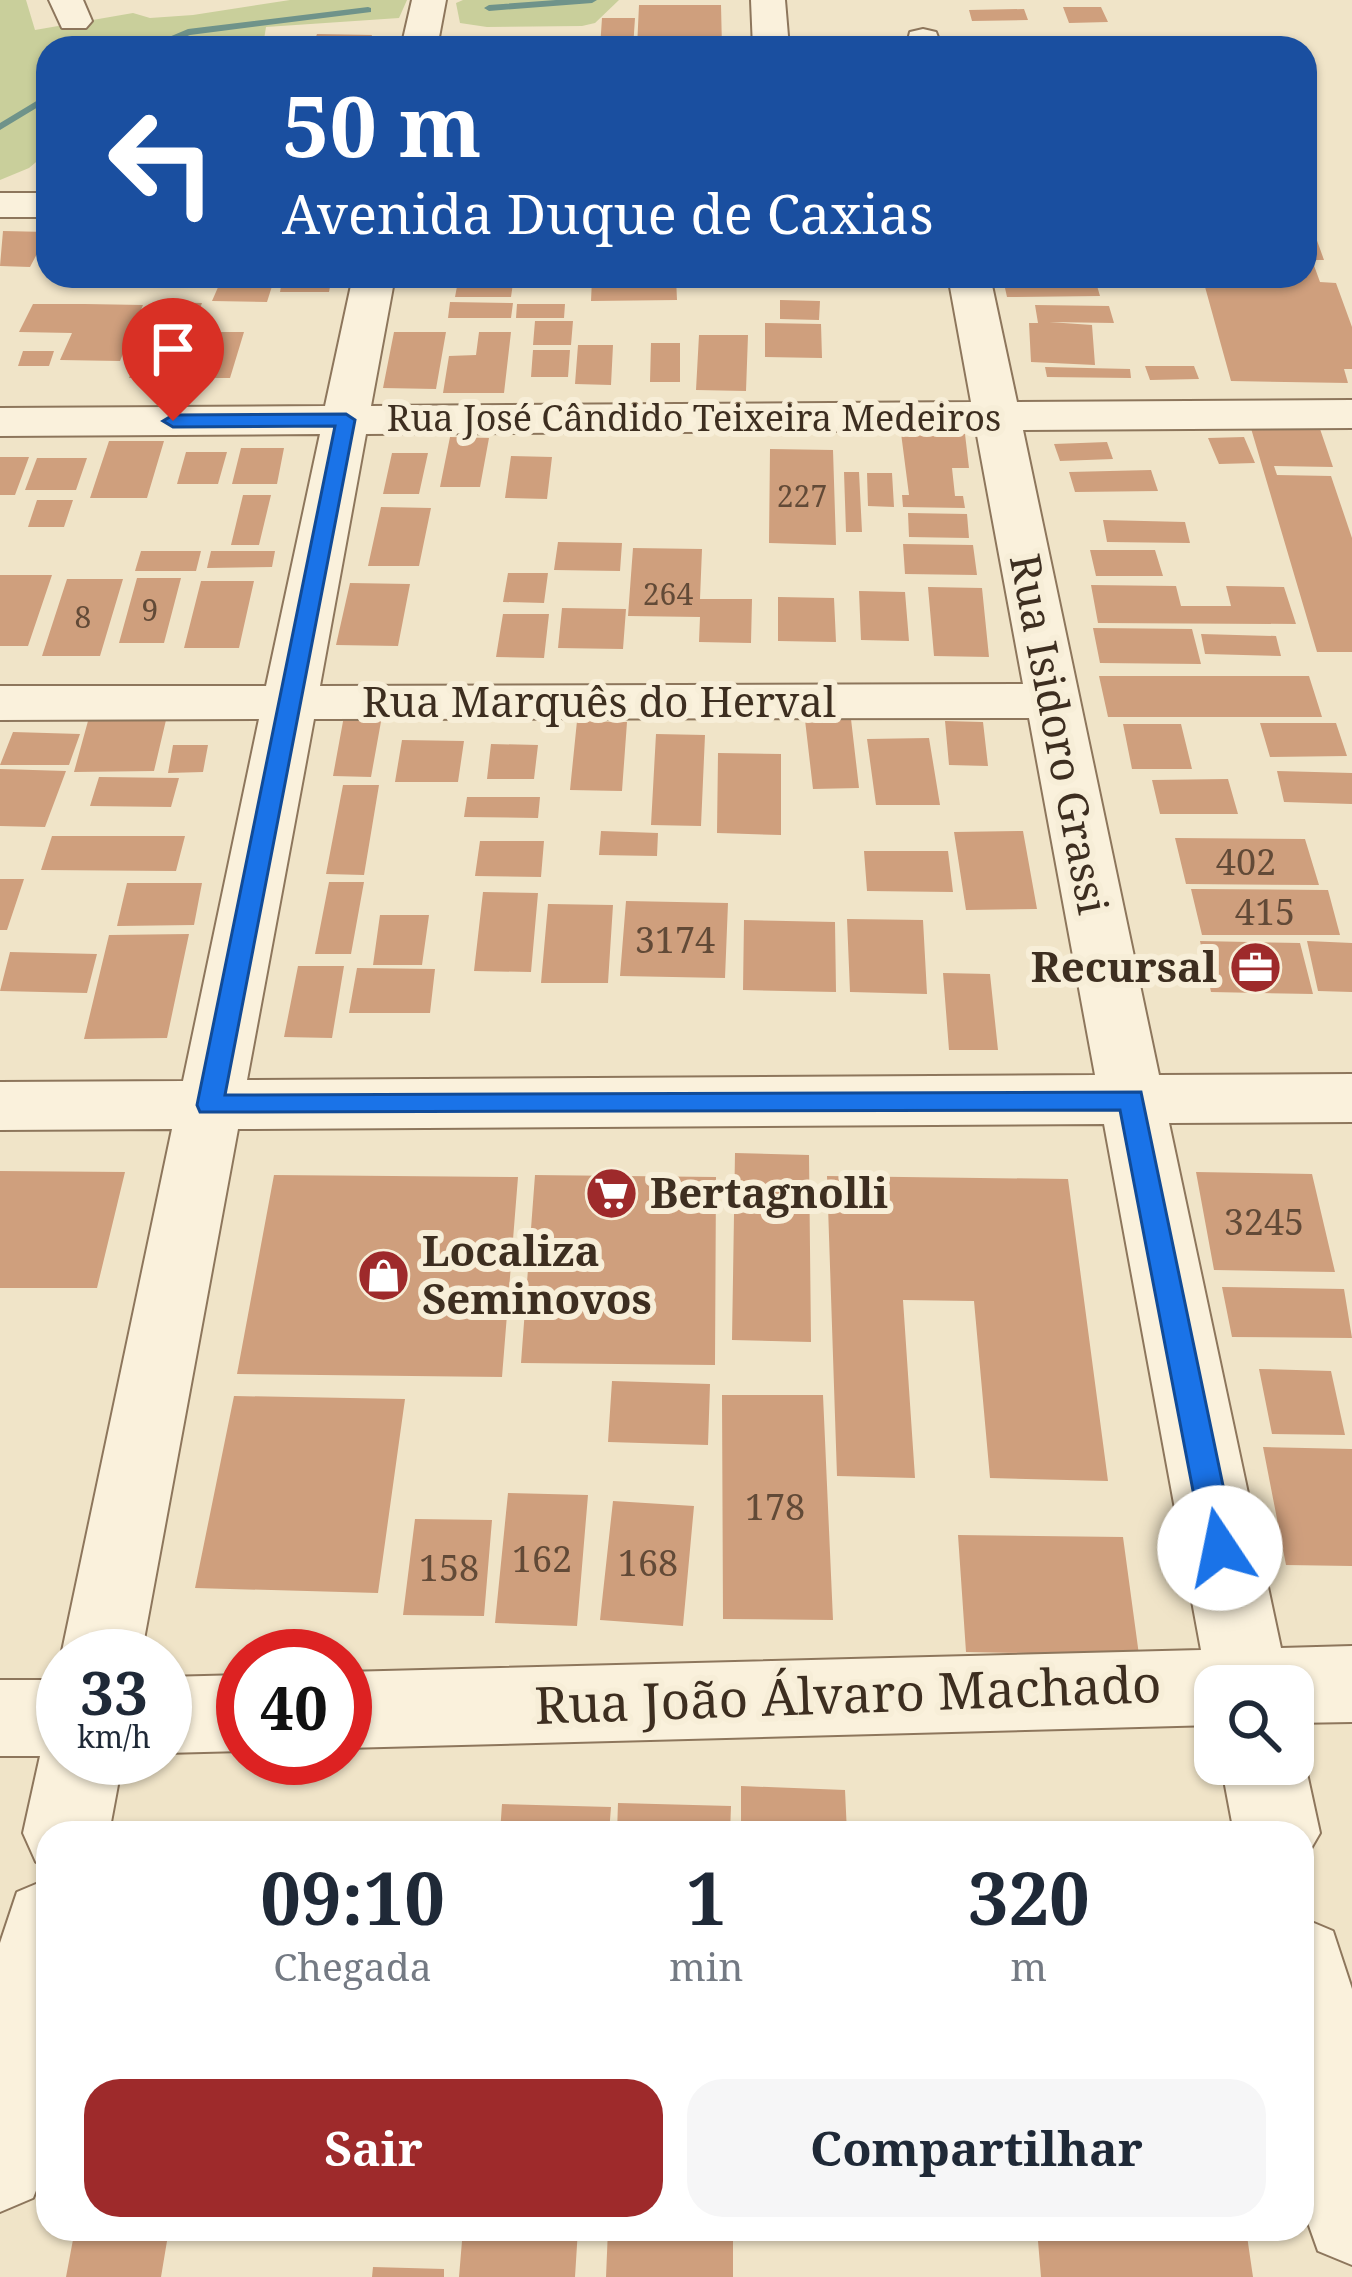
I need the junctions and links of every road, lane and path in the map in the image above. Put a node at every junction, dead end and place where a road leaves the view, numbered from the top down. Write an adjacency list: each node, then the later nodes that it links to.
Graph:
1 (429, 0): 3 (street)
2 (768, 0): 4 (street)
3 (422, 36)
4 (770, 36)
5 (0, 205): 6 (street)
6 (36, 205)
7 (372, 288): 11 (street)
8 (971, 288): 10 (street, Rua Isidoro Grassi)
9 (1352, 414): 10 (street, Rua José Cândido Teixeira Medeiros)
10 (997, 416): 11 (street, Rua José Cândido Teixeira Medeiros); 13 (street, Rua Isidoro Grassi)
11 (346, 420): 12 (street, Rua José Cândido Teixeira Medeiros); 14 (street)
12 (0, 422)
13 (1053, 701): 14 (street, Rua Marquês do Herval); 17 (street, Rua Isidoro Grassi)
14 (290, 702): 15 (street, Rua Marquês do Herval); 18 (street)
15 (0, 703)
16 (1352, 1098): 17 (street)
17 (1132, 1100): 18 (street); 21 (street, Rua Isidoro Grassi)
18 (210, 1105): 19 (street); 20 (street)
19 (0, 1106)
20 (106, 1629)
21 (1244, 1665)
22 (1314, 1684): 23 (street, Rua João Álvaro Machado)
23 (1352, 1684)
24 (1194, 1686): 25 (street, Rua João Álvaro Machado)
25 (372, 1709)
26 (0, 1718): 27 (street)
27 (36, 1718)
28 (76, 1785): 30 (street)
29 (1267, 1785): 31 (street)
30 (68, 1821)
31 (1274, 1821)
32 (36, 1984): 34 (street)
33 (1314, 2023): 35 (street)
34 (0, 2165)
35 (1352, 2217)

